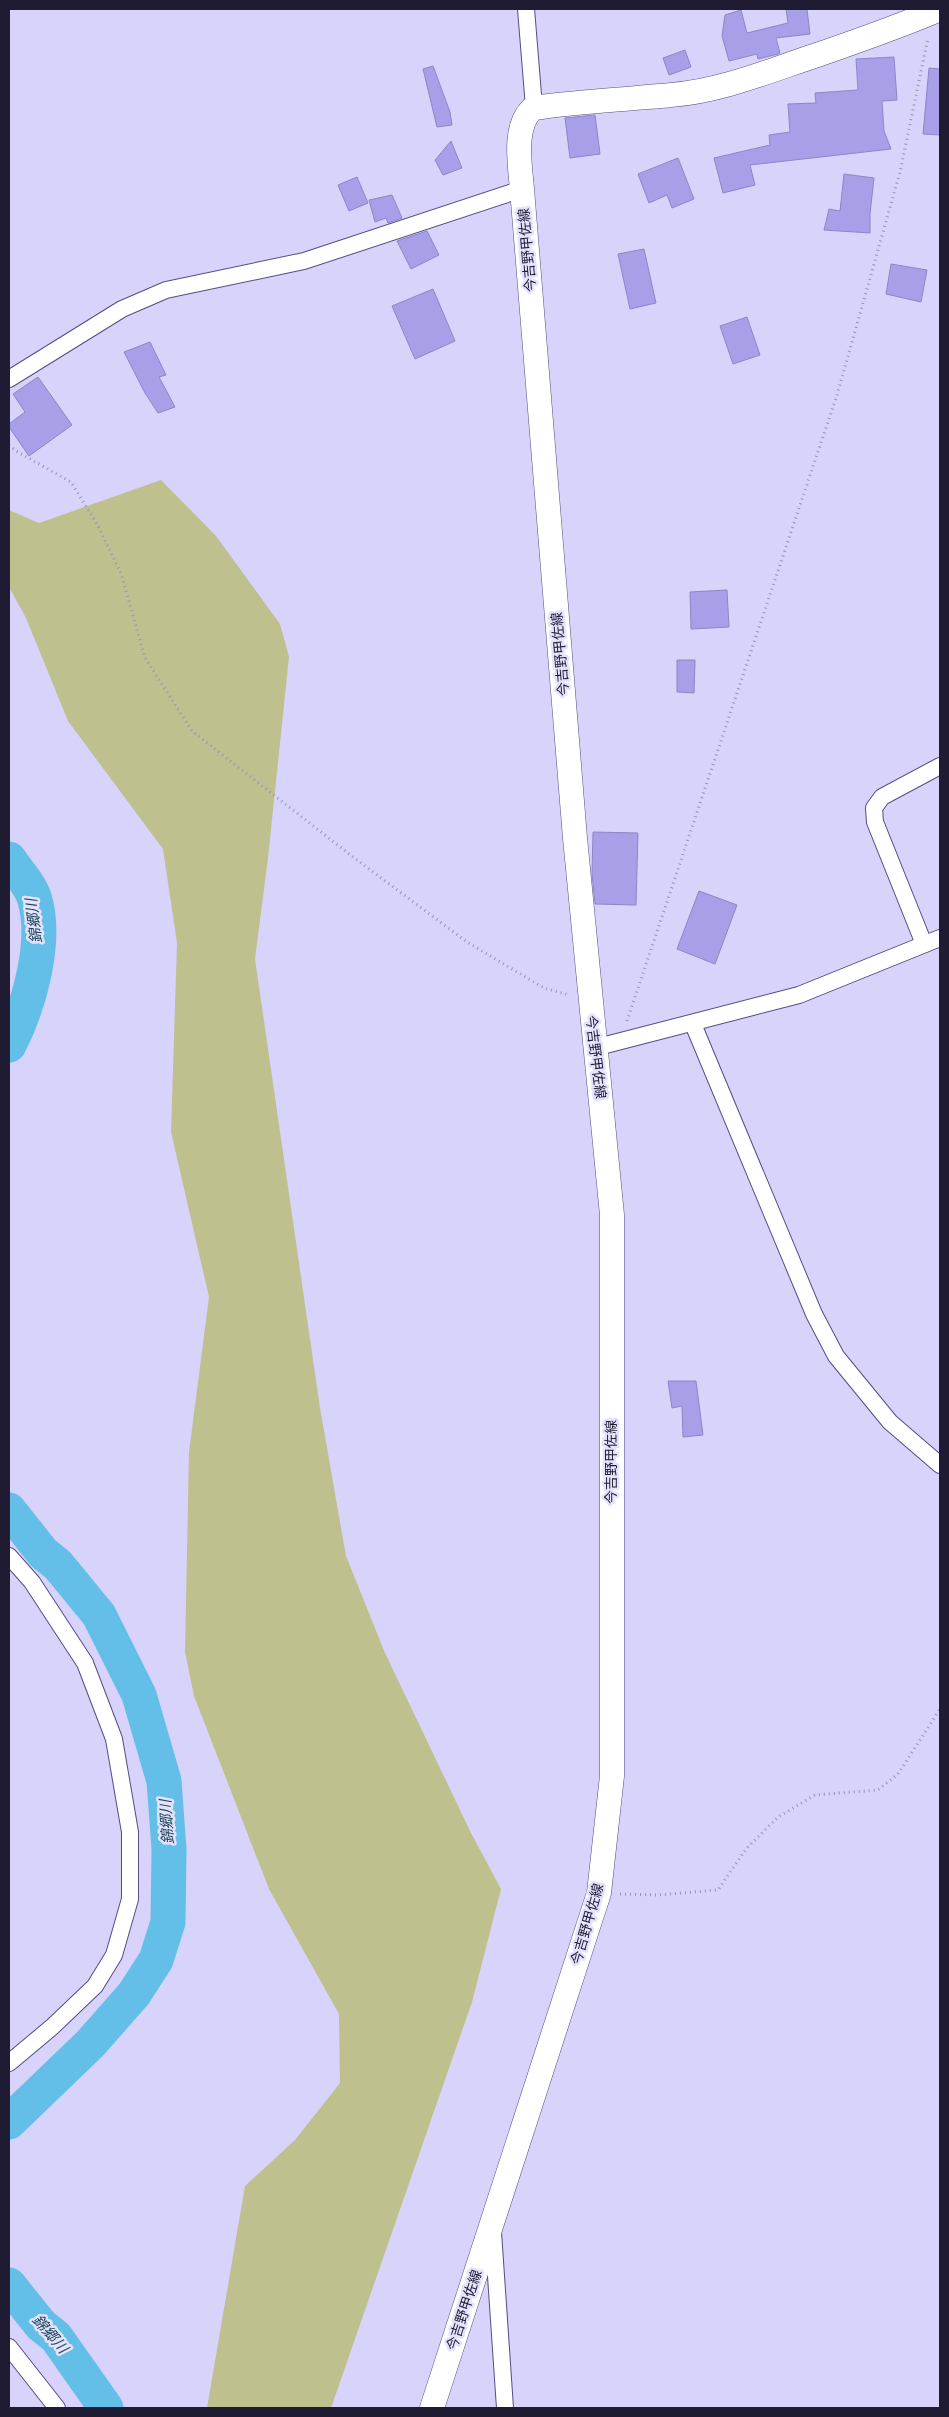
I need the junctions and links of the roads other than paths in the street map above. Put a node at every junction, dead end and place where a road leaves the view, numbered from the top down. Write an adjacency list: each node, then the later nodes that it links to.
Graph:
1 (526, 9): 3 (street)
2 (937, 11): 3 (main road)
3 (534, 107): 4 (main road, 今吉野甲佐線)
4 (522, 189): 5 (street); 10 (main road, 今吉野甲佐線)
5 (9, 379)
6 (940, 766): 8 (street)
7 (940, 938): 8 (street)
8 (924, 944): 9 (street)
9 (693, 1024): 10 (street); 11 (street)
10 (594, 1048): 14 (main road, 今吉野甲佐線)
11 (940, 1465)
12 (9, 1556): 13 (street)
13 (9, 2063)
14 (492, 2222): 17 (main road, 今吉野甲佐線); 18 (street)
15 (9, 2347): 16 (street)
16 (56, 2408)
17 (432, 2408)
18 (505, 2408)

